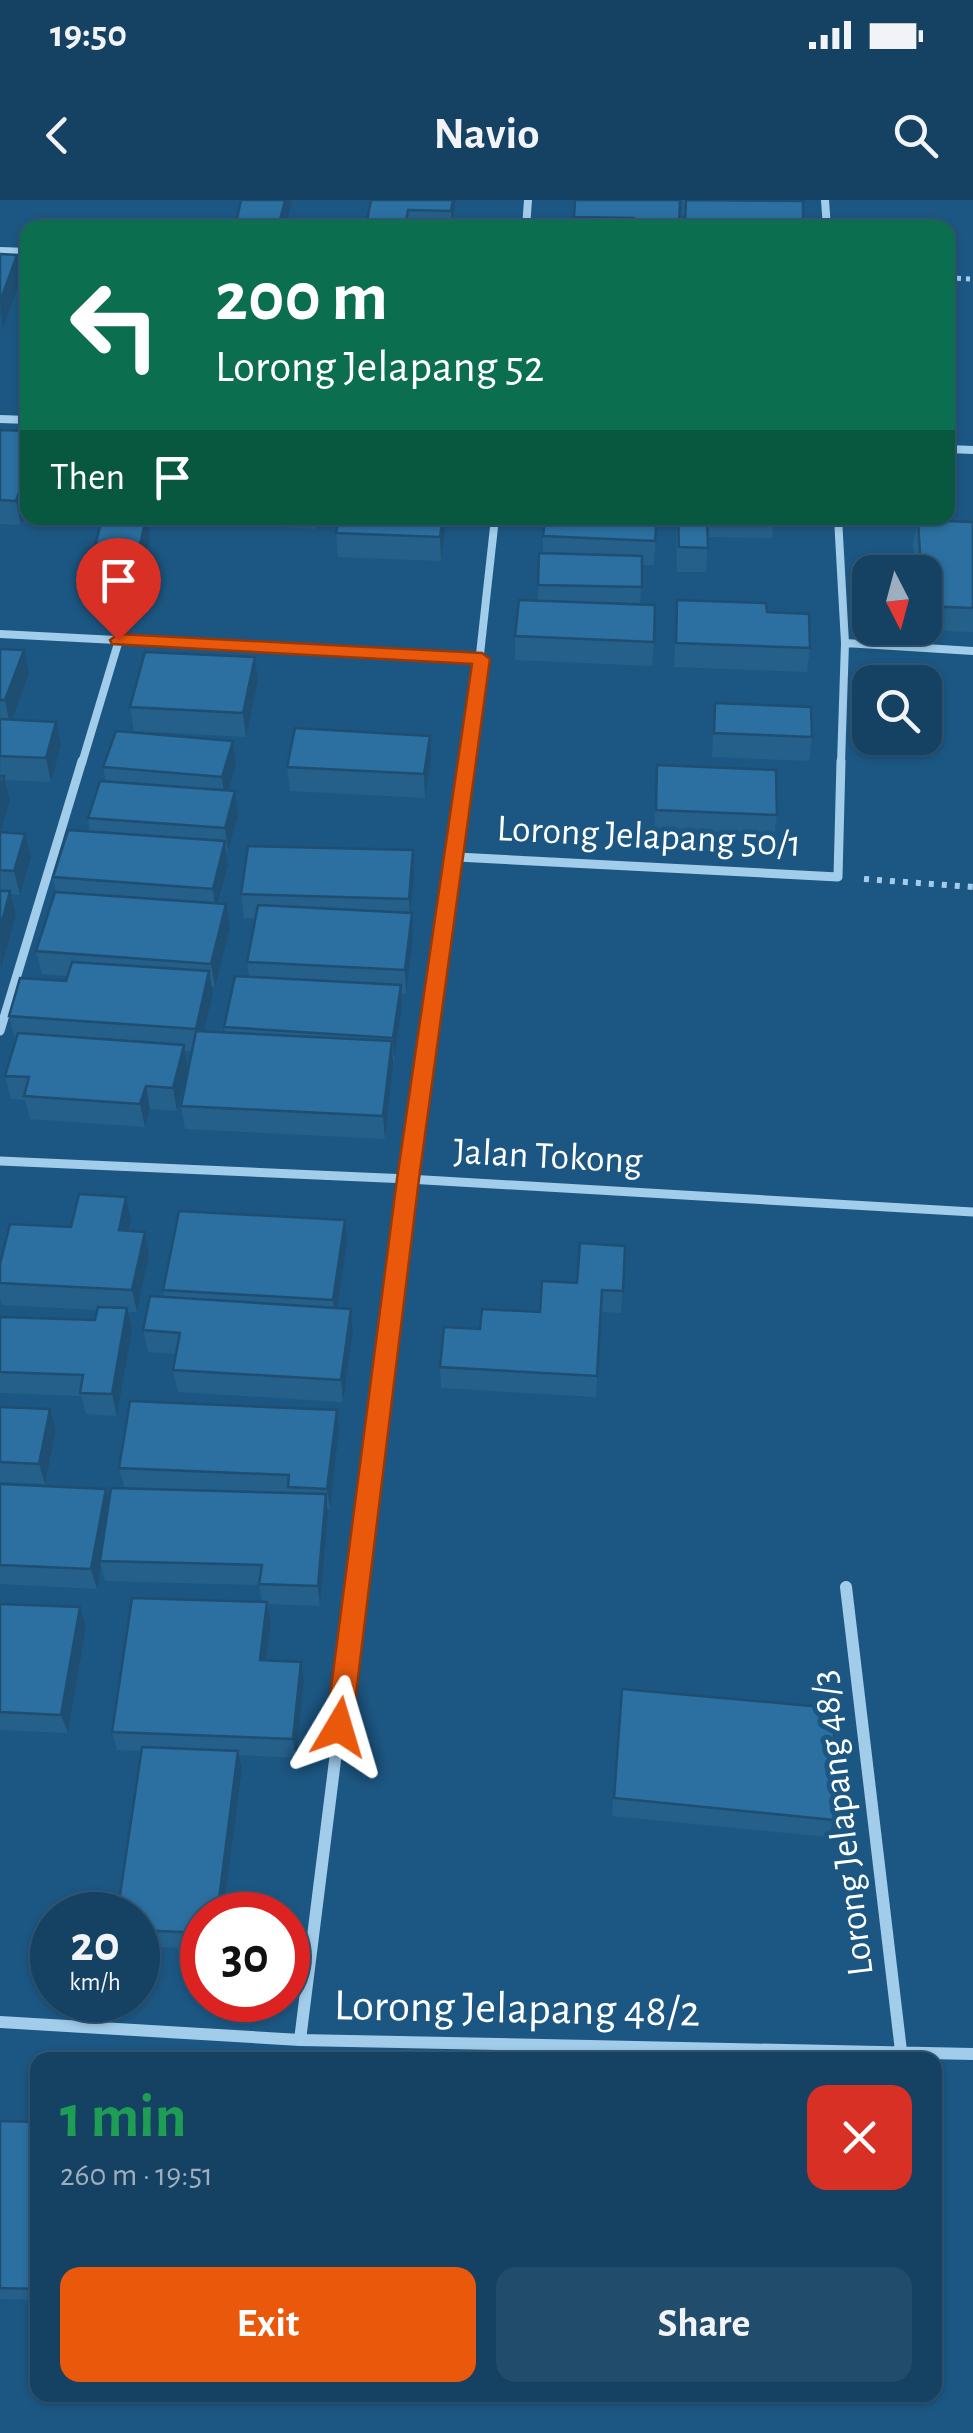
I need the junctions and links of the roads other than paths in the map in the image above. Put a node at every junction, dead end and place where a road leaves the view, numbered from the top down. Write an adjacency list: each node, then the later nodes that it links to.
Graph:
1 (494, 525): 7 (street)
2 (838, 525): 5 (street)
3 (0, 634): 4 (street)
4 (118, 640): 7 (street); 9 (street)
5 (845, 642): 6 (street); 8 (street, Lorong Jelapang 50/1)
6 (973, 651)
7 (482, 659): 8 (street)
8 (456, 856): 11 (street)
9 (0, 1031)
10 (0, 1161): 11 (street, Jalan Tokong)
11 (408, 1179): 12 (street, Jalan Tokong); 15 (street)
12 (973, 1212)
13 (846, 1587): 16 (street, Lorong Jelapang 48/3)
14 (0, 2022): 15 (street, Lorong Jelapang 48/2)
15 (300, 2040): 16 (street, Lorong Jelapang 48/2)
16 (901, 2051): 17 (street, Lorong Jelapang 48/2)
17 (925, 2052)
18 (942, 2053): 19 (street, Lorong Jelapang 48/2)
19 (973, 2054)

